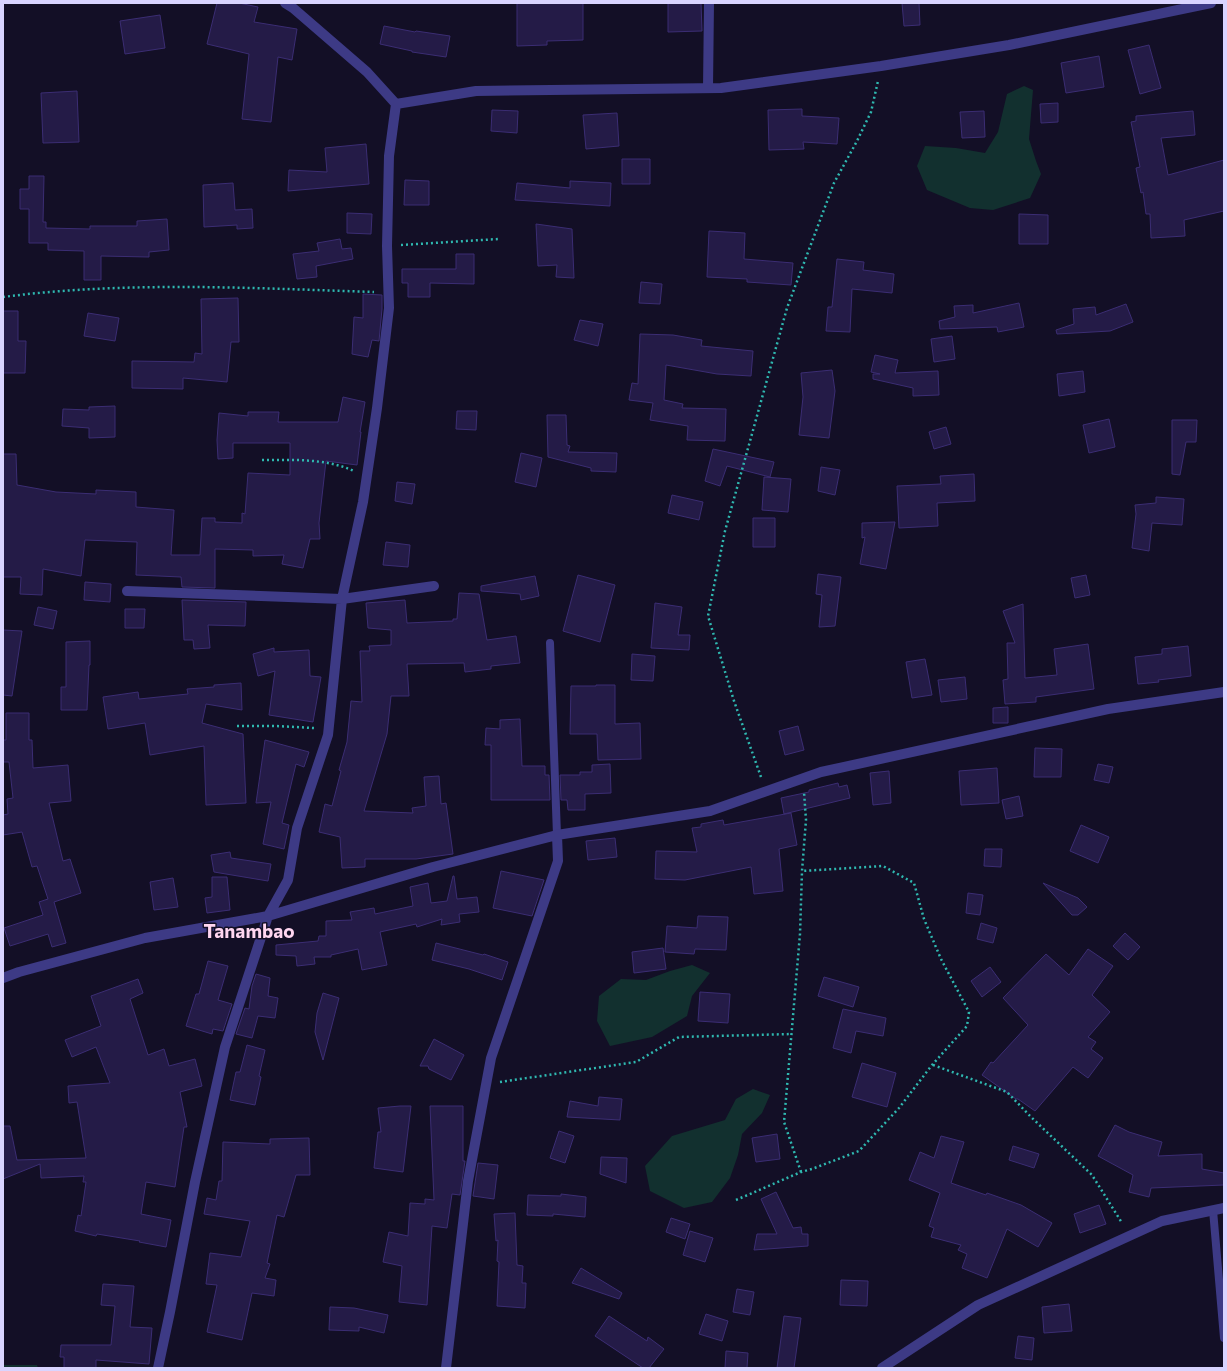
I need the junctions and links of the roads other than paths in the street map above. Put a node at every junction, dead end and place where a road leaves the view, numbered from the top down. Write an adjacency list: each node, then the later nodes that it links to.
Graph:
1 (285, 3): 5 (street)
2 (709, 3): 4 (street)
3 (1211, 3): 4 (street)
4 (708, 88): 5 (street)
5 (396, 104): 8 (street)
6 (434, 586): 8 (street)
7 (127, 591): 8 (street)
8 (342, 599): 12 (street)
9 (550, 643): 11 (lane)
10 (1224, 692): 11 (street)
11 (557, 835): 12 (street); 18 (street)
12 (268, 916): 13 (street); 17 (street)
13 (3, 978)
14 (1224, 1208): 15 (street)
15 (1213, 1210): 16 (lane); 19 (street)
16 (1224, 1338)
17 (158, 1368)
18 (446, 1368)
19 (882, 1368)

